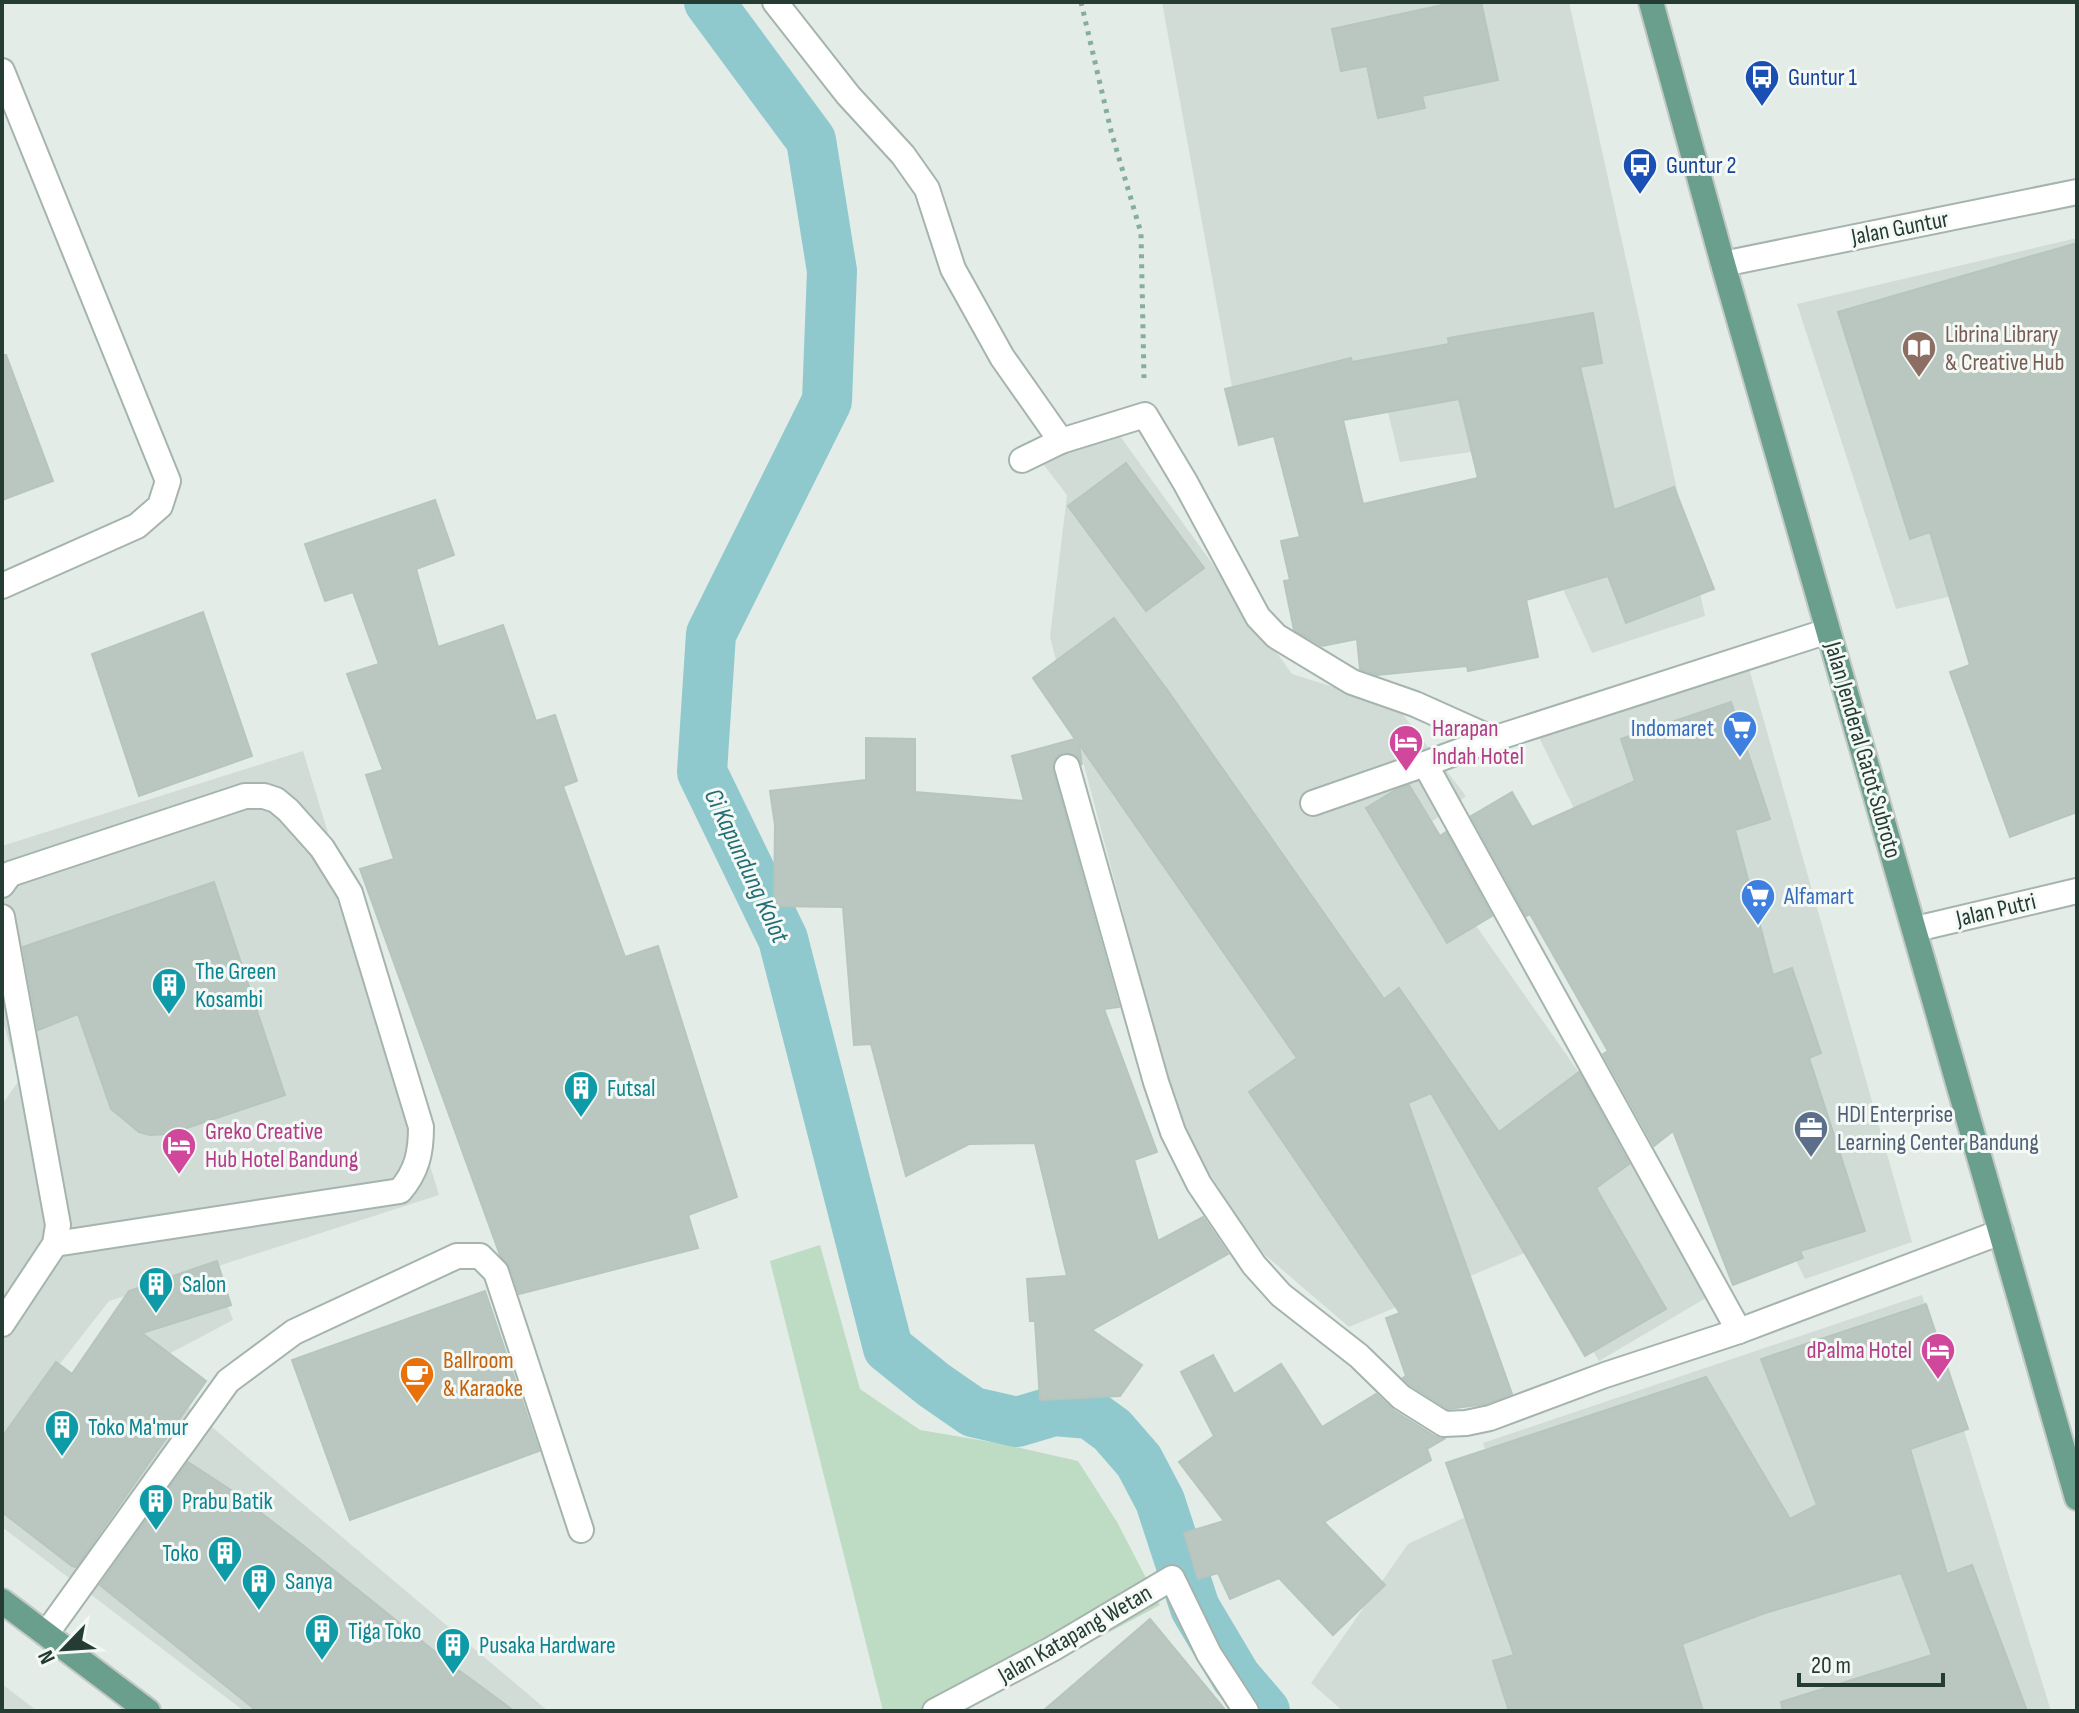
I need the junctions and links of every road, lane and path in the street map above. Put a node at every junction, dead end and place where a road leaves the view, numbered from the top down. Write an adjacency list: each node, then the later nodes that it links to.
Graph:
1 (775, 2): 8 (street)
2 (1081, 2): 7 (path)
3 (1651, 2): 6 (main road, Jalan Jenderal Gatot Subroto)
4 (2, 71): 10 (street)
5 (2077, 192): 6 (street, Jalan Guntur)
6 (1723, 264): 11 (main road, Jalan Jenderal Gatot Subroto)
7 (1145, 415): 8 (street); 12 (street)
8 (1061, 441): 9 (street)
9 (1022, 460)
10 (2, 586)
11 (1828, 631): 12 (street); 19 (main road, Jalan Jenderal Gatot Subroto)
12 (1493, 739): 13 (street)
13 (1425, 764): 15 (street); 23 (street)
14 (1067, 767): 23 (street)
15 (1313, 803)
16 (2, 885): 21 (street)
17 (2077, 891): 19 (street, Jalan Putri)
18 (2, 917): 21 (street)
19 (1916, 929): 20 (main road, Jalan Jenderal Gatot Subroto)
20 (2001, 1232): 23 (street); 24 (main road, Jalan Jenderal Gatot Subroto)
21 (55, 1244): 22 (street)
22 (2, 1324)
23 (1739, 1331)
24 (2077, 1498)
25 (581, 1530): 27 (street)
26 (2, 1601): 27 (main road)
27 (46, 1634): 28 (main road)
28 (148, 1711)
29 (935, 1711): 30 (street, Jalan Katapang Wetan)
30 (1246, 1711)

